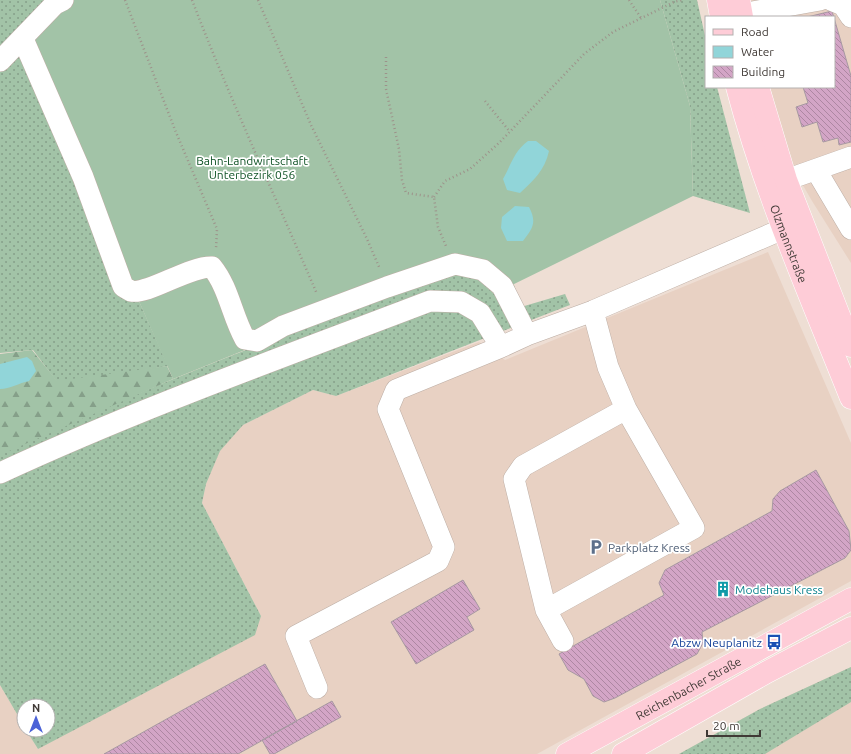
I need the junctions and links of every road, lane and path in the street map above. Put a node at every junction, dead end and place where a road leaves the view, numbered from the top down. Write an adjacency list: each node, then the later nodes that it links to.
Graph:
1 (63, 0): 13 (lane)
2 (125, 0): 28 (path)
3 (192, 0): 30 (path)
4 (258, 0): 29 (path)
5 (629, 0): 12 (path)
6 (682, 0): 12 (path)
7 (718, 0): 10 (main road)
8 (820, 0): 10 (lane)
9 (831, 0): 11 (lane)
10 (736, 12)
11 (851, 17)
12 (641, 18): 19 (path)
13 (23, 39): 15 (lane); 28 (lane)
14 (386, 57): 23 (path)
15 (0, 61)
16 (736, 88): 26 (main road, Olzmannstraße)
17 (758, 88): 22 (main road, Olzmannstraße)
18 (485, 101): 19 (path)
19 (510, 132): 23 (path)
20 (851, 157): 21 (lane)
21 (816, 170): 22 (lane); 25 (lane)
22 (786, 180): 24 (main road, Olzmannstraße)
23 (434, 197): 27 (path)
24 (802, 221): 26 (lane); 33 (main road, Olzmannstraße)
25 (851, 229)
26 (782, 230): 31 (lane); 35 (main road, Olzmannstraße)
27 (455, 264): 29 (lane); 32 (lane)
28 (212, 267): 30 (lane)
29 (387, 287): 30 (lane)
30 (324, 311)
31 (593, 311): 32 (lane); 36 (lane)
32 (527, 335): 34 (lane)
33 (851, 346)
34 (501, 347): 37 (lane); 42 (lane)
35 (851, 398)
36 (626, 409): 39 (lane); 39 (lane)
37 (0, 473)
38 (851, 599): 43 (main road, Reichenbacher Straße)
39 (546, 610): 41 (lane)
40 (851, 628): 44 (main road, Reichenbacher Straße)
41 (563, 641)
42 (317, 688)
43 (567, 754)
44 (622, 754)

